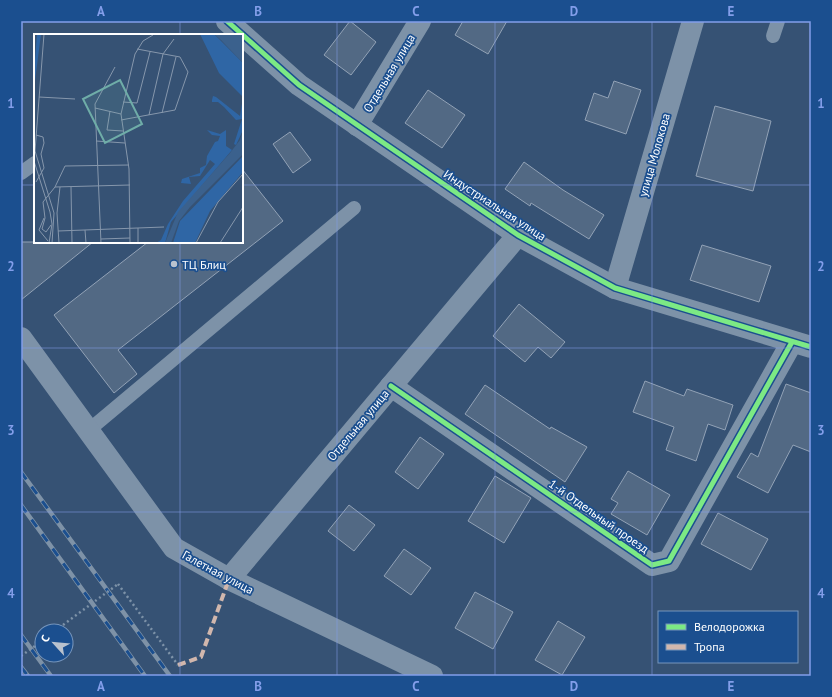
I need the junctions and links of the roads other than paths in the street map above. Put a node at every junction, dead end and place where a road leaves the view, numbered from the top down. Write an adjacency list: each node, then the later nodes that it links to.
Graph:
1 (227, 21): 5 (street, Индустриальная улица)
2 (420, 21): 8 (street, Отдельная улица)
3 (692, 21): 13 (street, улица Молокова)
4 (778, 21): 7 (lane)
5 (241, 34)
6 (243, 35): 8 (street, Индустриальная улица)
7 (773, 36)
8 (357, 125): 12 (street, Индустриальная улица)
9 (34, 164): 10 (lane)
10 (21, 173)
11 (354, 208): 17 (lane)
12 (518, 235): 13 (street, Индустриальная улица); 16 (street, Отдельная улица)
13 (615, 288): 15 (street, Индустриальная улица)
14 (21, 338): 17 (street, Галетная улица)
15 (802, 345): 16 (street, 1-й Отдельный проезд)
16 (392, 386): 18 (street, Отдельная улица)
17 (89, 430): 18 (street, Галетная улица)
18 (229, 579): 19 (street, Галетная улица)
19 (432, 676)

